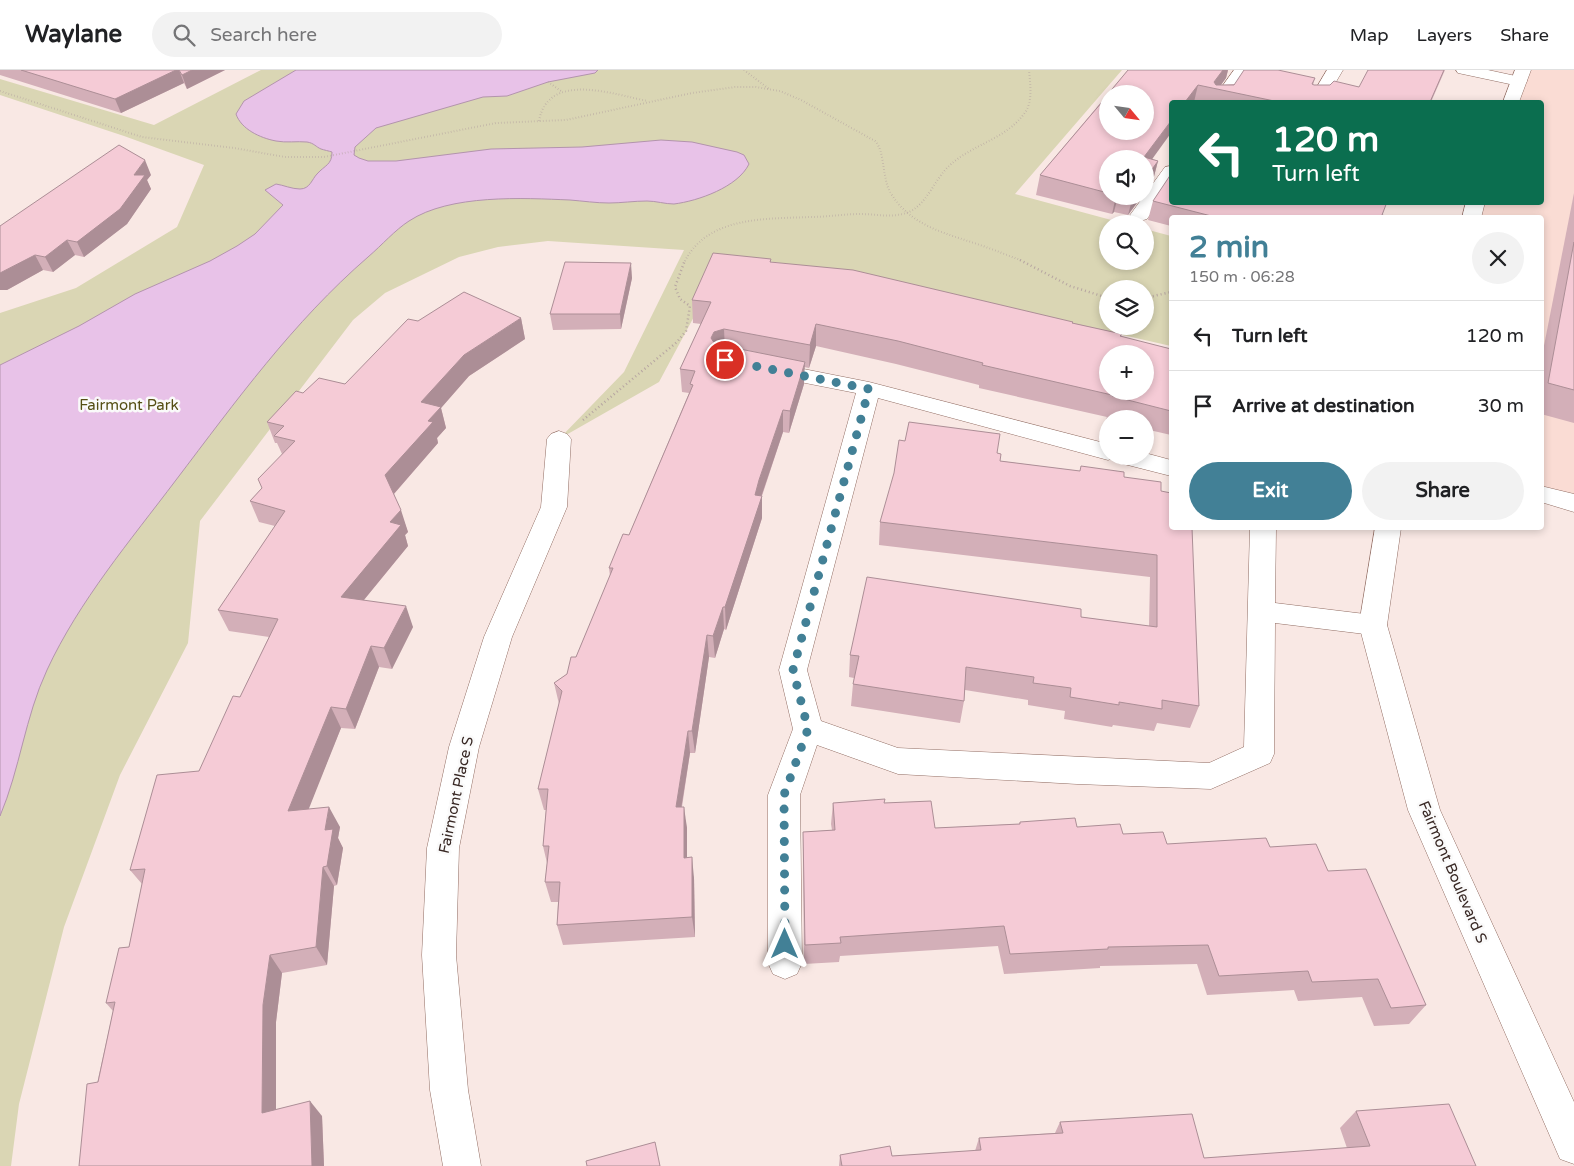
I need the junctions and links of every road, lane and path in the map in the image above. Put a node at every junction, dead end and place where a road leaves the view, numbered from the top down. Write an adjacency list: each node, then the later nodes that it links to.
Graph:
1 (744, 70): 8 (path)
2 (1029, 70): 17 (path)
3 (1242, 70): 11 (street)
4 (1336, 70): 12 (street)
5 (1464, 70): 6 (street)
6 (1521, 75): 13 (street)
7 (548, 82): 10 (path)
8 (770, 90): 14 (path); 17 (path)
9 (0, 91): 15 (path)
10 (561, 91): 14 (path); 15 (path)
11 (1220, 100)
12 (1317, 100)
13 (1512, 100)
14 (652, 101): 15 (path)
15 (539, 121)
16 (1169, 174): 18 (street)
17 (906, 213): 20 (path); 24 (path)
18 (1140, 215)
19 (1169, 292): 21 (path)
20 (1099, 295)
21 (1154, 296)
22 (744, 364): 23 (street)
23 (869, 389): 25 (street); 34 (street)
24 (559, 439): 37 (street, Fairmont Place S)
25 (1099, 450)
26 (1154, 464): 27 (street)
27 (1169, 467)
28 (1544, 495): 29 (street)
29 (1574, 503)
30 (1263, 530): 32 (street)
31 (1388, 530): 33 (street, Fairmont Boulevard S)
32 (1261, 611): 33 (street); 34 (street)
33 (1373, 624): 36 (street, Fairmont Boulevard S)
34 (808, 729): 35 (street)
35 (785, 963)
36 (1574, 1145)
37 (462, 1166)

